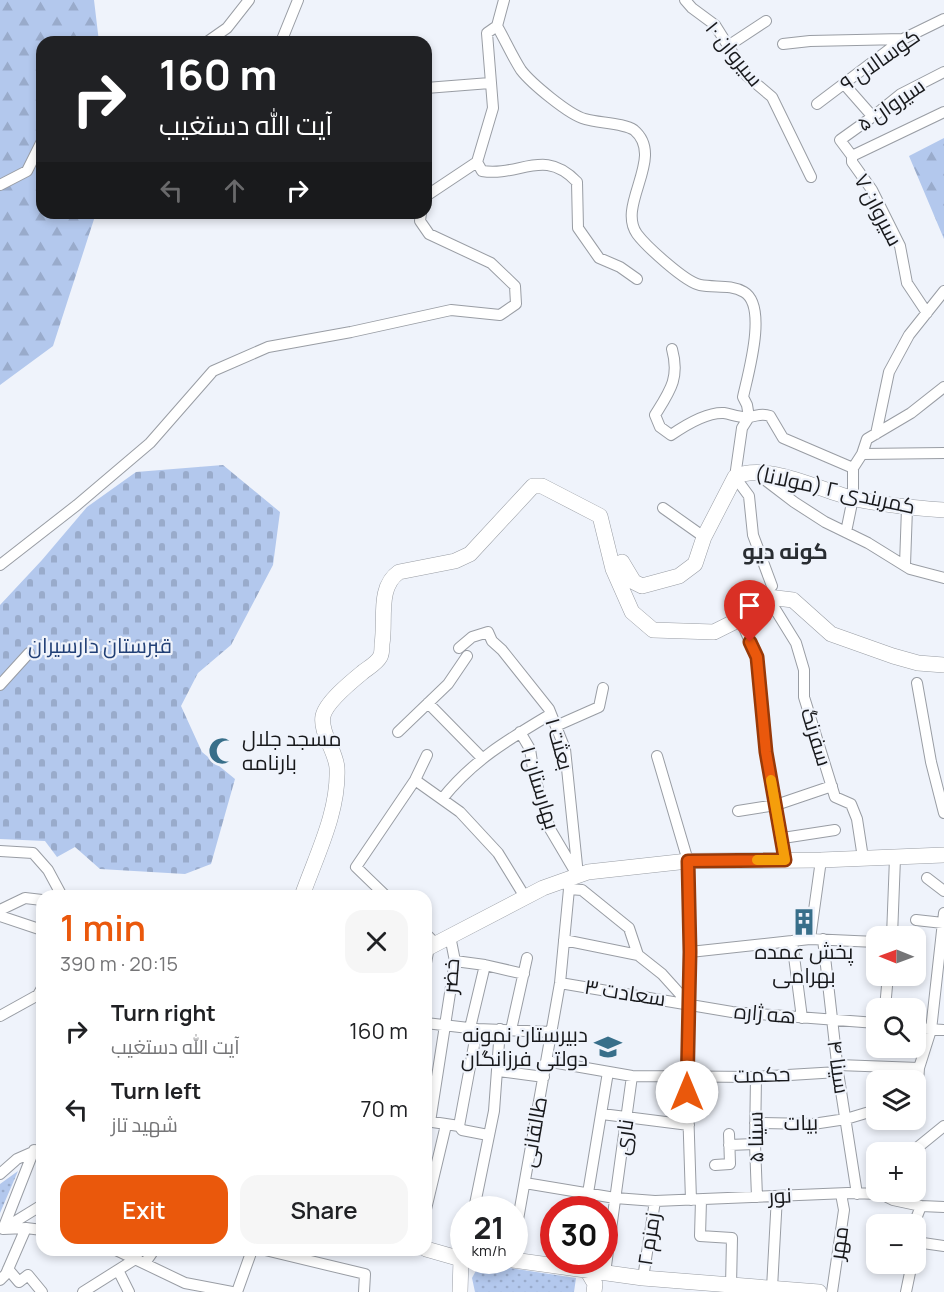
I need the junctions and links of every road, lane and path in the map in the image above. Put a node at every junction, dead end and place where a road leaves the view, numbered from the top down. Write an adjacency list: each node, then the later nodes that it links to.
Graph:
1 (249, 0): 8 (street)
2 (298, 0): 9 (street)
3 (504, 0): 7 (street)
4 (685, 0): 12 (street, سیروان ۱۰)
5 (944, 19): 10 (street, کوسالان ۹)
6 (766, 21): 12 (street)
7 (497, 26): 14 (street); 33 (street)
8 (216, 36)
9 (283, 36)
10 (903, 39): 11 (street); 15 (street, کوسالان ۹)
11 (783, 44)
12 (728, 46): 24 (street, سیروان ۱۰)
13 (943, 74): 19 (street, سیروان ۵)
14 (490, 83): 16 (street); 23 (street)
15 (844, 84): 17 (street, کوسالان ۹); 19 (street)
16 (432, 88)
17 (818, 104)
18 (944, 112): 22 (street)
19 (873, 117): 20 (street, سیروان ۵)
20 (840, 140): 22 (street, سیروان ۷)
21 (36, 153): 25 (street)
22 (852, 156): 30 (street, سیروان ۷)
23 (477, 162): 26 (street); 28 (street)
24 (811, 177)
25 (0, 185)
26 (432, 192)
27 (420, 219): 46 (street)
28 (637, 279)
29 (944, 291): 30 (street)
30 (927, 313): 34 (street)
31 (672, 349): 33 (street)
32 (944, 387): 34 (street)
33 (749, 417): 37 (street); 39 (street)
34 (876, 434): 36 (street)
35 (944, 453): 36 (street)
36 (862, 454): 37 (street)
37 (853, 468): 40 (street)
38 (756, 473): 39 (street, کمربندی ۲ (مولانا)); 40 (street, کمربندی ۲ (مولانا)); 44 (street)
39 (735, 477): 45 (street, کمربندی ۲ (مولانا)); 50 (street)
40 (853, 498): 42 (street, کمربندی ۲ (مولانا)); 44 (street)
41 (663, 508): 45 (street)
42 (907, 508): 43 (street, کمربندی ۲ (مولانا)); 47 (street)
43 (944, 510)
44 (846, 532): 47 (street)
45 (704, 537): 48 (street, کمربندی ۲ (مولانا))
46 (0, 565)
47 (905, 565): 49 (street)
48 (617, 566): 54 (street); 85 (street)
49 (944, 578)
50 (772, 586)
51 (775, 609): 67 (street, سفرنگ)
52 (744, 628): 70 (street)
53 (29, 653): 56 (street)
54 (944, 665)
55 (917, 683): 69 (street)
56 (0, 685)
57 (603, 688): 60 (street)
58 (428, 703): 59 (street, بعثت ۱); 61 (street); 65 (street)
59 (551, 714): 60 (street, بعثت ۱); 62 (street)
60 (556, 726): 83 (street, بعثت ۱)
61 (398, 732)
62 (520, 732): 65 (street); 83 (street, بهارستان ۱)
63 (427, 756): 66 (street)
64 (657, 756): 81 (street)
65 (482, 758): 68 (street)
66 (415, 780): 68 (street); 86 (street)
67 (832, 786): 70 (street); 77 (street, سفرنگ)
68 (442, 799): 88 (street)
69 (942, 801): 72 (street)
70 (776, 805): 71 (street); 74 (street)
71 (738, 811)
72 (944, 813)
73 (835, 830): 74 (street)
74 (783, 838): 79 (street)
75 (0, 851): 84 (street)
76 (944, 855): 78 (street)
77 (863, 858): 78 (street); 80 (street)
78 (895, 858): 94 (street)
79 (785, 860): 80 (street); 81 (street)
80 (821, 860): 96 (street)
81 (688, 861): 83 (street); 103 (street)
82 (927, 878): 87 (street)
83 (570, 881): 88 (street); 98 (street, طالقانی); 104 (street)
84 (59, 890)
85 (304, 890)
86 (380, 890)
87 (944, 894)
88 (525, 897): 101 (street)
89 (36, 899): 90 (street)
90 (0, 910)
91 (0, 916): 95 (street)
92 (944, 918): 93 (street); 102 (street)
93 (916, 920)
94 (892, 926)
95 (36, 928)
96 (810, 939): 97 (street); 99 (street)
97 (823, 939): 100 (street); 114 (street, سینا ۴)
98 (564, 940): 104 (street); 109 (street, طالقانی)
99 (792, 941): 103 (street); 113 (street)
100 (866, 941)
101 (434, 942): 106 (street, خضر)
102 (943, 942): 121 (street)
103 (690, 952): 111 (street)
104 (638, 955): 111 (street)
105 (527, 958): 108 (street)
106 (455, 962): 107 (street); 117 (street, خضر)
107 (485, 965): 108 (street); 118 (street)
108 (524, 974): 119 (street)
109 (560, 983): 111 (street, سعادت ۳); 123 (street, طالقانی)
110 (36, 996): 112 (street)
111 (689, 1004): 113 (street, هه ژاره); 129 (street)
112 (0, 1016)
113 (802, 1018): 114 (street, هه ژاره)
114 (832, 1021): 115 (street, هه ژاره); 125 (street, سینا ۴)
115 (866, 1023)
116 (432, 1024): 117 (street)
117 (445, 1026): 118 (street); 133 (street, خضر)
118 (474, 1028): 119 (street); 142 (street)
119 (506, 1029): 123 (street); 127 (street)
120 (926, 1029): 121 (street)
121 (931, 1030): 122 (street); 126 (street)
122 (944, 1030)
123 (552, 1032): 124 (street, طالقانی)
124 (546, 1061): 128 (street, حکمت); 131 (street, طالقانی)
125 (838, 1068): 126 (street, حکمت); 132 (street, حکمت); 137 (street, سینا ۴)
126 (919, 1068)
127 (498, 1071): 131 (street); 144 (street)
128 (608, 1072): 130 (street, حکمت); 135 (street)
129 (687, 1075): 130 (street, حکمت); 132 (street, حکمت); 141 (street)
130 (632, 1076): 136 (street, ناری)
131 (544, 1077): 152 (street, طالقانی)
132 (756, 1077): 139 (street, سینا ۵)
133 (432, 1099)
134 (866, 1113): 137 (street, بیات)
135 (602, 1114): 136 (street); 153 (street)
136 (627, 1118): 141 (street); 160 (street, ناری)
137 (846, 1119): 139 (street, بیات); 155 (street, سینا ۴)
138 (432, 1123): 140 (street)
139 (755, 1123): 146 (street, سینا ۵)
140 (446, 1125): 142 (street); 150 (street)
141 (689, 1125): 164 (street)
142 (459, 1126): 144 (street)
143 (944, 1126): 145 (street)
144 (488, 1136): 157 (street)
145 (924, 1142)
146 (755, 1144): 149 (street); 162 (street, سینا ۵)
147 (36, 1150): 151 (street)
148 (36, 1153): 172 (street)
149 (715, 1165)
150 (432, 1170)
151 (0, 1174)
152 (525, 1183): 153 (street, نور); 158 (street, طالقانی)
153 (588, 1192): 159 (street, نور)
154 (841, 1194): 155 (street, نور); 161 (street, نور); 205 (street, مهر)
155 (857, 1194): 156 (street, نور)
156 (866, 1194)
157 (476, 1196)
158 (523, 1196)
159 (606, 1196)
160 (615, 1196)
161 (777, 1196): 162 (street, نور); 193 (street)
162 (757, 1197): 164 (street, نور)
163 (618, 1198): 165 (street, نور)
164 (696, 1200): 165 (street, نور); 192 (street)
165 (655, 1201): 189 (street, زمزم ۲)
166 (910, 1202): 167 (street, نور)
167 (921, 1206): 168 (street, نور); 170 (street)
168 (944, 1208)
169 (36, 1209): 172 (street)
170 (918, 1214)
171 (26, 1228): 172 (street); 173 (street); 183 (street)
172 (1, 1229)
173 (36, 1229)
174 (926, 1244): 175 (street)
175 (944, 1246)
176 (432, 1251): 181 (street)
177 (130, 1256): 182 (street)
178 (147, 1256): 182 (street)
179 (250, 1256): 200 (street)
180 (290, 1256): 201 (street)
181 (450, 1256)
182 (141, 1261): 184 (street); 191 (street)
183 (8, 1269): 190 (street); 195 (street)
184 (118, 1270): 196 (street); 197 (street)
185 (461, 1274): 202 (street)
186 (589, 1274): 203 (street)
187 (613, 1274): 189 (street)
188 (910, 1274): 206 (street)
189 (643, 1278): 192 (street)
190 (0, 1280)
191 (193, 1285): 198 (street); 199 (street)
192 (730, 1286): 193 (street)
193 (771, 1288): 194 (street)
194 (789, 1291): 204 (street)
195 (42, 1292)
196 (83, 1292)
197 (129, 1292)
198 (180, 1292)
199 (232, 1292)
200 (237, 1292)
201 (364, 1292)
202 (460, 1292)
203 (594, 1292)
204 (819, 1292)
205 (832, 1292)
206 (906, 1292)

